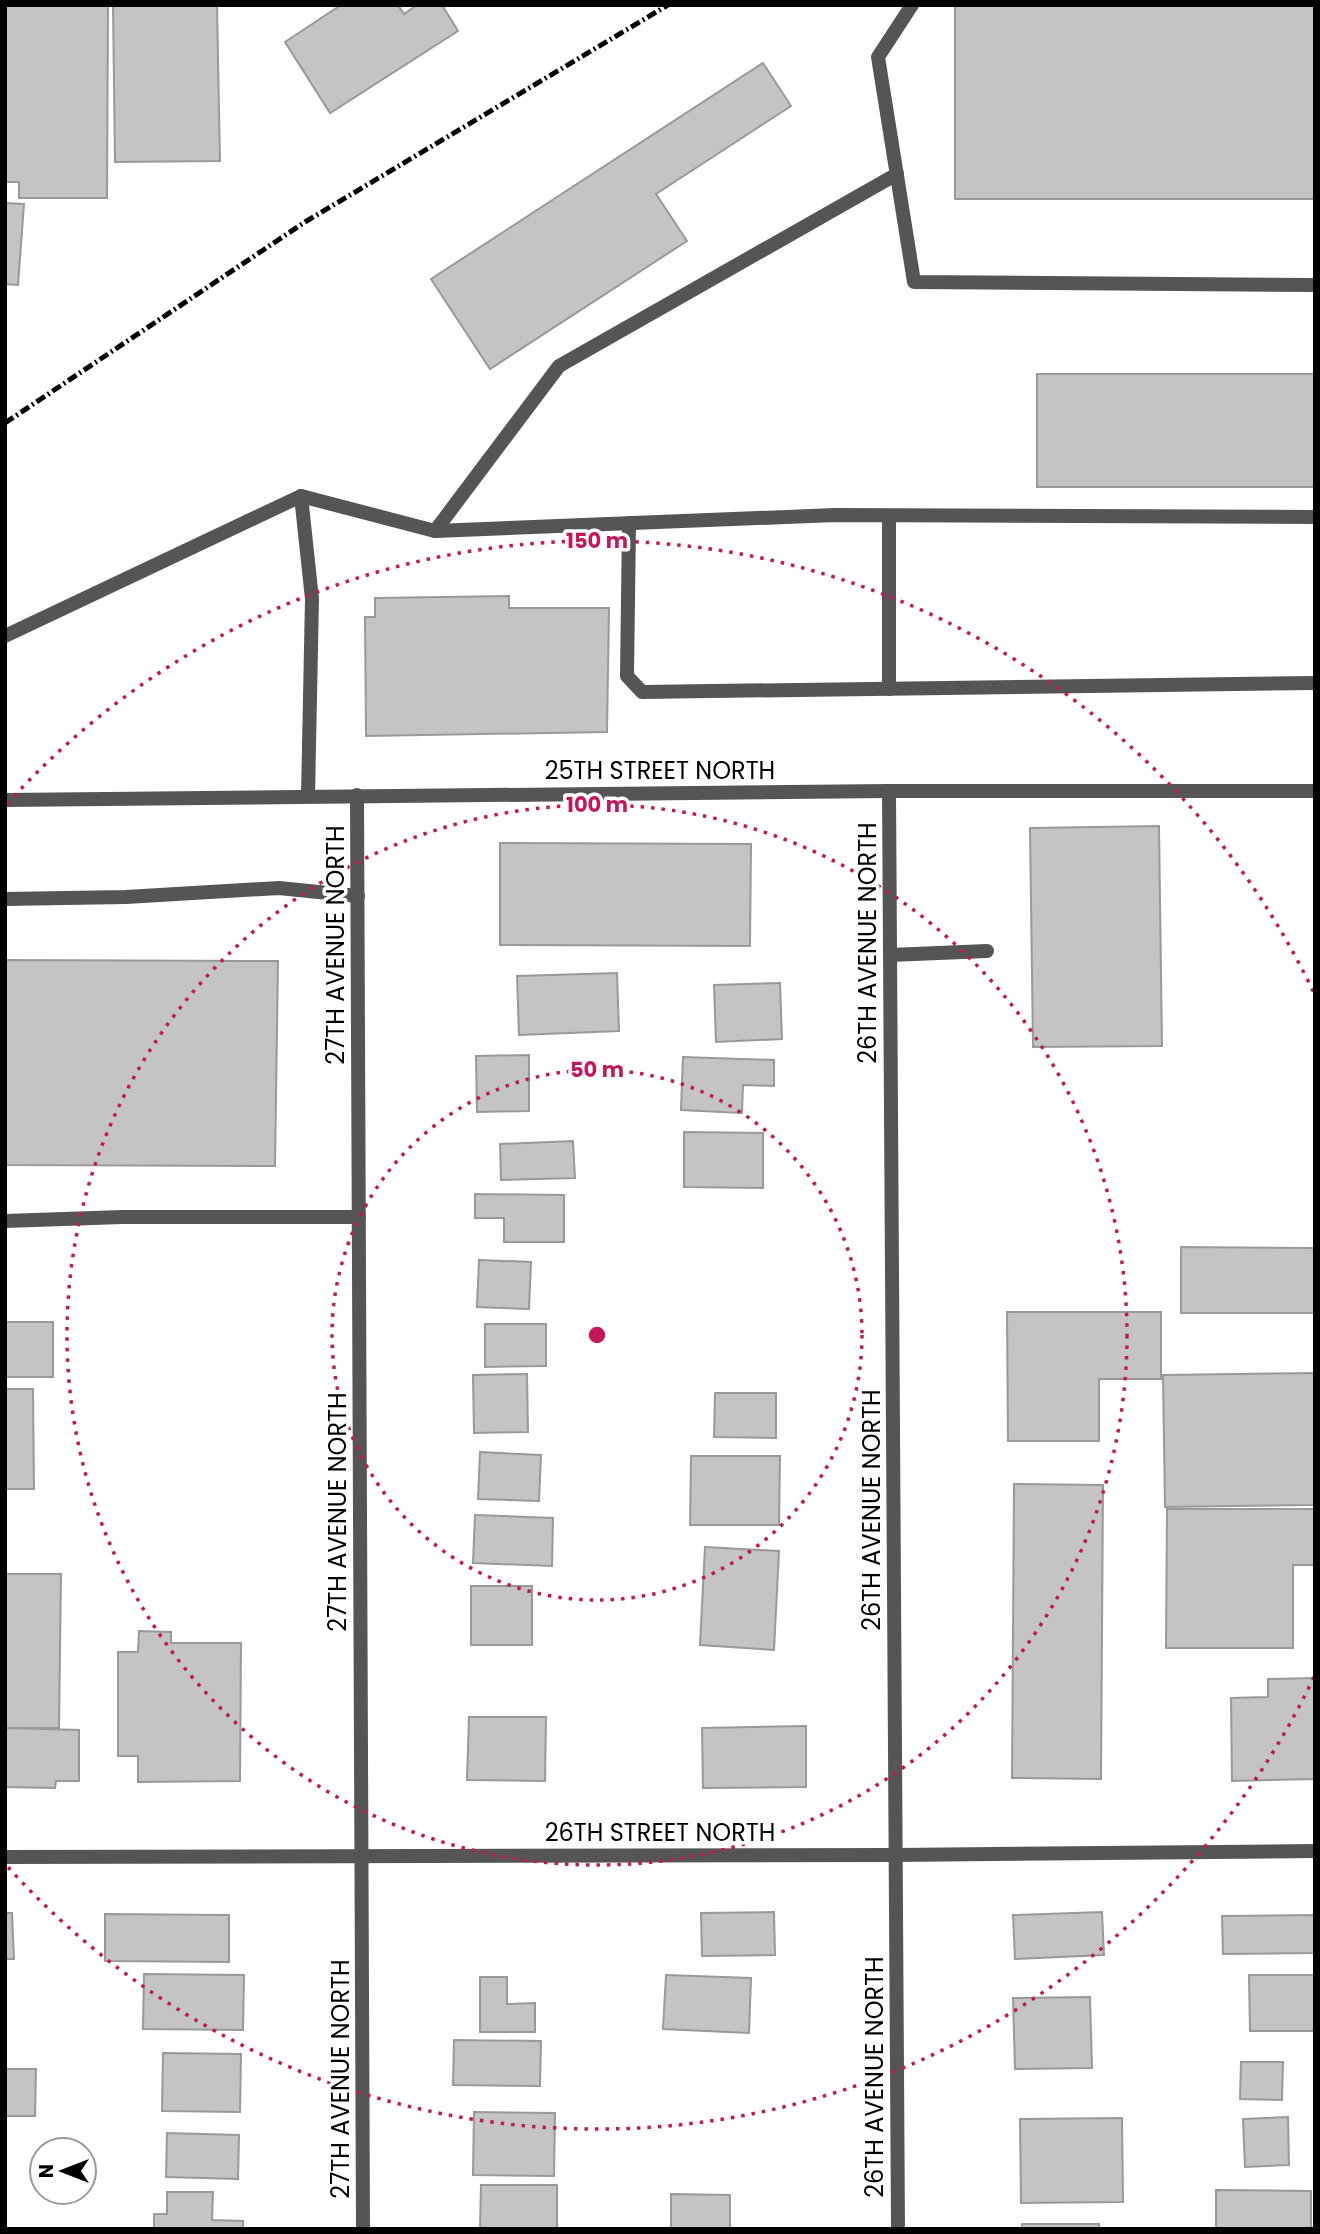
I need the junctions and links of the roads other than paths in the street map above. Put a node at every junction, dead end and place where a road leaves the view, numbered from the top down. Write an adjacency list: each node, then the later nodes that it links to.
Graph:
1 (912, 5): 2 (street)
2 (897, 174): 3 (street); 8 (street)
3 (1315, 285)
4 (301, 496): 8 (street); 9 (street); 15 (street)
5 (889, 516): 6 (street); 7 (street); 11 (street)
6 (1315, 517)
7 (629, 523): 8 (street); 11 (street)
8 (435, 531)
9 (5, 636)
10 (1315, 683): 11 (street)
11 (889, 689)
12 (889, 791): 13 (street, 25TH STREET NORTH); 14 (street, 25TH STREET NORTH); 20 (street, 26TH AVENUE NORTH)
13 (1315, 791)
14 (357, 795): 15 (street, 25TH STREET NORTH); 17 (street, 27TH AVENUE NORTH)
15 (308, 796): 16 (street, 25TH STREET NORTH)
16 (5, 800)
17 (358, 896): 18 (street); 21 (street, 27TH AVENUE NORTH)
18 (5, 899)
19 (987, 951): 20 (street)
20 (890, 956): 25 (street, 26TH AVENUE NORTH)
21 (359, 1217): 22 (street); 24 (street, 27TH AVENUE NORTH)
22 (5, 1220)
23 (1315, 1851): 25 (street, 26TH STREET NORTH)
24 (362, 1855): 25 (street, 26TH STREET NORTH); 26 (street, 26TH STREET NORTH); 27 (street, 27TH AVENUE NORTH)
25 (896, 1855): 28 (street, 26TH AVENUE NORTH)
26 (5, 1857)
27 (363, 2229)
28 (898, 2229)

